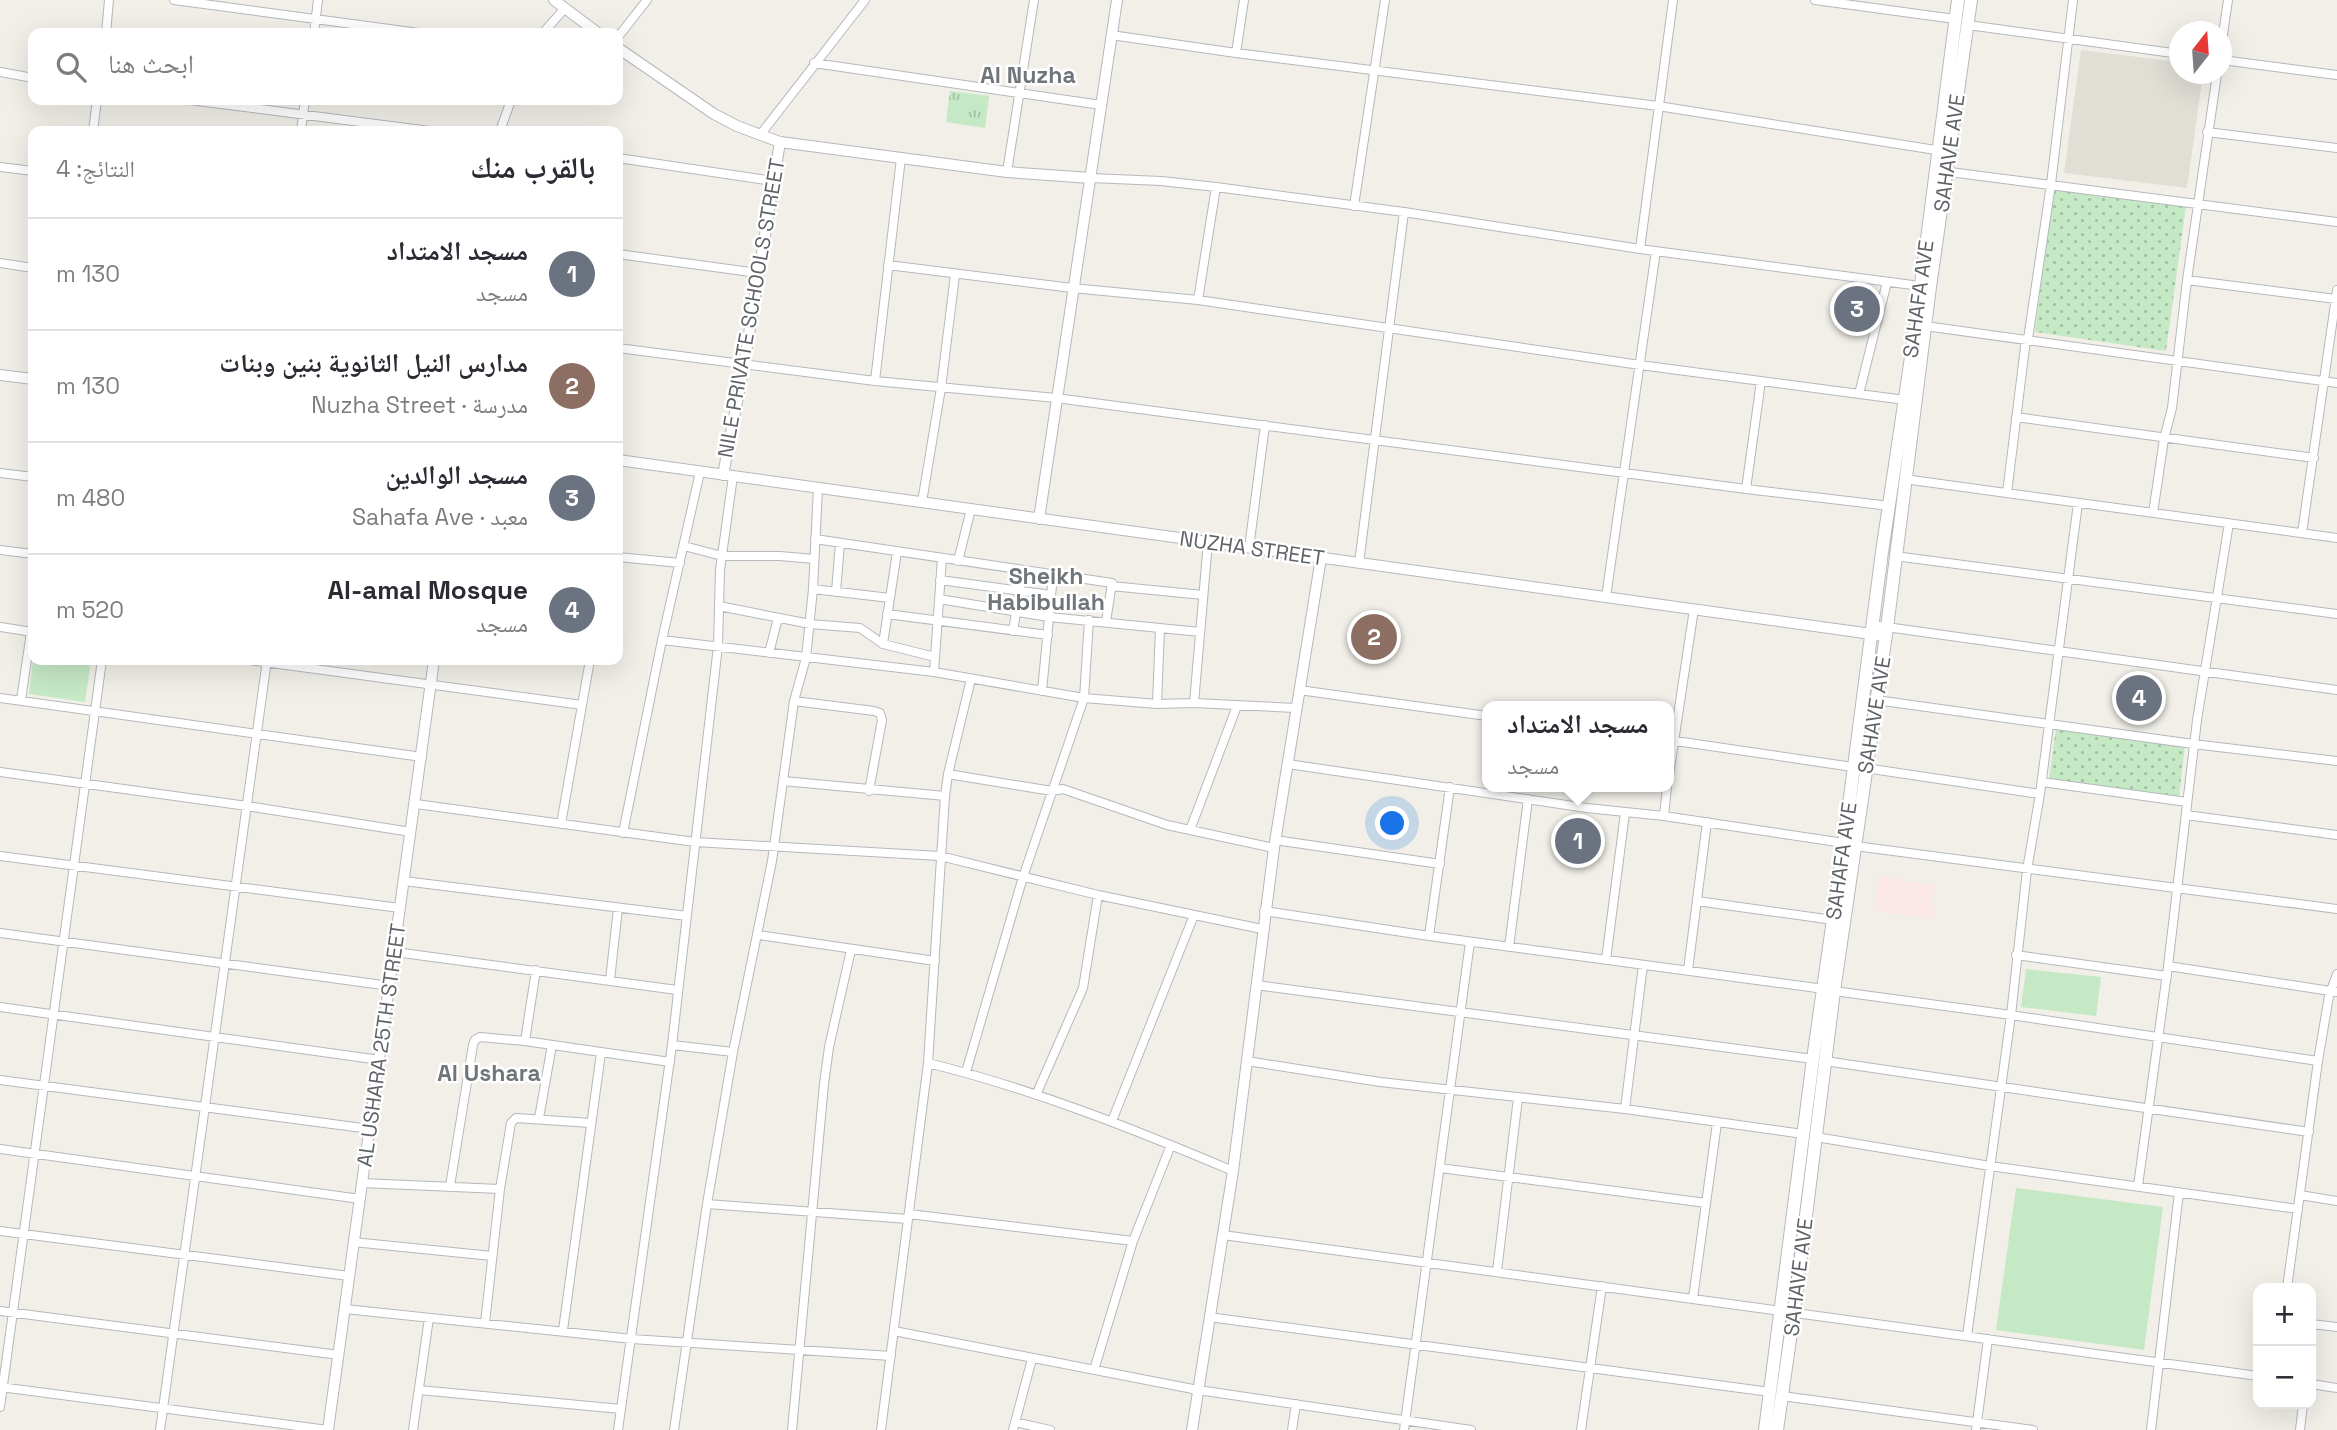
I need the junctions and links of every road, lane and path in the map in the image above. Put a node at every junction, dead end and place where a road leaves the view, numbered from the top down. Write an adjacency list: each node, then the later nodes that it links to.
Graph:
1 (109, 0): 22 (street)
2 (174, 0): 18 (street)
3 (318, 0): 18 (street)
4 (554, 0): 17 (street)
5 (647, 0): 27 (street)
6 (865, 0): 34 (street)
7 (1034, 0): 40 (street)
8 (1117, 0): 28 (street)
9 (1244, 0): 31 (street)
10 (1385, 0): 35 (street)
11 (1673, 0): 46 (street)
12 (1815, 0): 19 (street)
13 (1958, 0): 19 (main road)
14 (1971, 0): 21 (main road, SAHAVE AVE)
15 (2073, 0): 29 (street)
16 (2228, 0): 20 (street)
17 (565, 8): 25 (street); 26 (street)
18 (316, 19): 23 (street); 24 (street)
19 (1955, 19): 56 (main road)
20 (2224, 21)
21 (1968, 25): 29 (street); 56 (main road, SAHAVE AVE)
22 (106, 28)
23 (315, 28)
24 (382, 28)
25 (547, 28)
26 (591, 28)
27 (623, 31)
28 (1111, 35): 31 (street); 45 (street)
29 (2068, 38): 32 (street); 65 (street)
30 (623, 51): 53 (street)
31 (1236, 53): 35 (street)
32 (2169, 53)
33 (2232, 61): 37 (street)
34 (814, 63): 40 (street); 53 (street)
35 (1374, 69): 46 (street); 68 (street)
36 (0, 72): 38 (street)
37 (2337, 75)
38 (28, 77)
39 (2215, 84): 52 (street)
40 (1020, 94): 45 (street); 62 (street)
41 (96, 105): 48 (street)
42 (228, 105): 47 (street)
43 (304, 105): 47 (street)
44 (509, 105): 51 (street)
45 (1101, 105): 63 (street)
46 (1658, 106): 56 (street); 71 (street)
47 (303, 115): 49 (street); 50 (street)
48 (94, 126)
49 (302, 126)
50 (390, 126)
51 (502, 126)
52 (2207, 132): 55 (street); 67 (street)
53 (760, 135): 54 (street)
54 (780, 142): 57 (street); 64 (street, NILE PRIVATE SCHOOLS STREET)
55 (2337, 148)
56 (1943, 151): 61 (main road, SAHAVE AVE)
57 (901, 158): 62 (street); 75 (street)
58 (623, 159): 64 (street)
59 (0, 167): 60 (street)
60 (28, 170)
61 (1941, 171): 65 (street); 81 (main road, SAHAFA AVE); 85 (main road, SAHAVE AVE)
62 (1007, 172): 63 (street)
63 (1091, 178): 66 (street); 82 (street)
64 (773, 181): 77 (street, NILE PRIVATE SCHOOLS STREET)
65 (2051, 184): 67 (street); 87 (street)
66 (1216, 187): 68 (street); 84 (street)
67 (2197, 205): 70 (street); 79 (street)
68 (1354, 206): 69 (street)
69 (1404, 212): 71 (street); 86 (street)
70 (2337, 222)
71 (1640, 249): 72 (street)
72 (1656, 251): 80 (street); 91 (street)
73 (623, 255): 77 (street)
74 (0, 263): 76 (street)
75 (888, 265): 78 (street); 94 (street)
76 (28, 267)
77 (758, 273): 90 (street, NILE PRIVATE SCHOOLS STREET)
78 (955, 275): 82 (street); 98 (street)
79 (2187, 280): 83 (street); 89 (street)
80 (1887, 282): 81 (street); 99 (street)
81 (1920, 286): 101 (main road, SAHAFA AVE)
82 (1072, 288): 84 (street); 100 (street)
83 (2336, 294): 96 (street)
84 (1198, 300): 86 (street)
85 (1925, 326): 87 (street); 113 (main road, SAHAVE AVE)
86 (1389, 329): 91 (street); 104 (street)
87 (2027, 339): 89 (street); 102 (street)
88 (623, 349): 90 (street)
89 (2177, 361): 96 (street); 105 (street)
90 (744, 365): 94 (street); 112 (street, NILE PRIVATE SCHOOLS STREET)
91 (1640, 365): 95 (street); 110 (street)
92 (0, 375): 93 (street)
93 (28, 379)
94 (875, 381): 98 (street)
95 (1761, 381): 99 (street); 115 (street)
96 (2324, 381): 97 (street); 106 (street)
97 (2337, 383)
98 (941, 388): 100 (street); 117 (street)
99 (1858, 394): 101 (street)
100 (1056, 398): 103 (street); 122 (street)
101 (1905, 400): 119 (main road, SAHAFA AVE)
102 (2016, 417): 105 (street); 116 (street)
103 (1265, 425): 104 (street); 130 (street)
104 (1375, 439): 110 (street); 142 (street)
105 (2164, 439): 106 (street); 121 (street)
106 (2314, 458): 124 (street)
107 (623, 461): 108 (street, NUZHA STREET)
108 (700, 472): 112 (street, NUZHA STREET); 129 (street)
109 (0, 473): 111 (street)
110 (1624, 473): 115 (street); 153 (street)
111 (28, 476)
112 (728, 476): 114 (street, NUZHA STREET); 134 (street)
113 (1905, 479): 116 (street); 135 (main road, SAHAVE AVE)
114 (818, 488): 117 (street, NUZHA STREET); 126 (street)
115 (1746, 489): 119 (street)
116 (2007, 493): 118 (street)
117 (922, 502): 120 (street, NUZHA STREET)
118 (2078, 503): 121 (street); 145 (street)
119 (1890, 506): 170 (main road, SAHAFA AVE)
120 (971, 509): 122 (street, NUZHA STREET); 140 (street)
121 (2153, 513): 123 (street)
122 (1039, 519): 127 (street, NUZHA STREET)
123 (2229, 523): 124 (street); 154 (street)
124 (2302, 533): 125 (street)
125 (2337, 538)
126 (815, 539): 128 (street); 139 (street)
127 (1208, 542): 130 (street, NUZHA STREET); 152 (street)
128 (840, 544): 132 (street); 150 (street)
129 (684, 546): 134 (street); 141 (street)
130 (1249, 548): 138 (street, NUZHA STREET)
131 (0, 550): 133 (street)
132 (897, 552): 137 (street); 155 (street)
133 (28, 553)
134 (722, 556): 139 (street); 157 (street)
135 (1895, 556): 145 (street); 174 (main road, SAHAVE AVE)
136 (623, 557): 141 (street)
137 (942, 558): 140 (street); 146 (street)
138 (1321, 558): 142 (street, NUZHA STREET); 195 (street)
139 (814, 559): 148 (street)
140 (958, 561): 143 (street)
141 (680, 563): 176 (street)
142 (1359, 564): 153 (street, NUZHA STREET)
143 (1023, 570): 144 (street); 149 (street)
144 (1054, 575): 147 (street); 151 (street)
145 (2068, 578): 154 (street); 179 (street)
146 (940, 580): 149 (street); 156 (street)
147 (1111, 586): 152 (street); 166 (street)
148 (813, 589): 150 (street); 167 (street)
149 (1019, 591): 151 (street); 159 (street)
150 (836, 592): 155 (street)
151 (1051, 595): 162 (street)
152 (1203, 595): 173 (street)
153 (1606, 597): 158 (street, NUZHA STREET)
154 (2217, 597): 161 (street); 189 (street)
155 (890, 598): 160 (street)
156 (939, 599): 159 (street); 164 (street)
157 (719, 606): 163 (street); 178 (street)
158 (1693, 609): 170 (street, NUZHA STREET); 208 (street)
159 (1016, 612): 162 (street); 172 (street)
160 (887, 614): 164 (street); 177 (street)
161 (2337, 614)
162 (1049, 617): 165 (street); 175 (street)
163 (778, 618): 167 (street); 180 (street)
164 (937, 620): 172 (street); 182 (street)
165 (1088, 620): 166 (street); 197 (street)
166 (1106, 622): 169 (street)
167 (810, 624): 177 (street); 183 (street)
168 (0, 627): 171 (street)
169 (1160, 628): 173 (street); 202 (street)
170 (1871, 629): 174 (street, NUZHA STREET); 216 (main road, SAHAFA AVE)
171 (28, 631)
172 (1013, 631): 175 (street)
173 (1200, 632): 201 (street)
174 (1886, 632): 179 (street); 199 (main road, SAHAVE AVE)
175 (1048, 635): 194 (street)
176 (662, 639): 178 (street); 241 (street)
177 (883, 644): 182 (street)
178 (718, 646): 180 (street); 243 (street)
179 (2059, 652): 189 (street); 209 (street)
180 (769, 653): 183 (street)
181 (28, 657): 198 (street)
182 (935, 657): 190 (street)
183 (806, 658): 190 (street); 200 (street)
184 (101, 665): 206 (street)
185 (266, 665): 210 (street)
186 (294, 665): 192 (street)
187 (433, 665): 192 (street, AL USHARA 25TH STREET)
188 (589, 665): 203 (street)
189 (2204, 671): 193 (street); 212 (street)
190 (934, 673): 191 (street)
191 (971, 679): 194 (street); 218 (street)
192 (431, 685): 203 (street); 213 (street, AL USHARA 25TH STREET)
193 (2337, 690)
194 (1042, 691): 197 (street)
195 (1299, 691): 205 (street); 207 (street)
196 (0, 698): 198 (street)
197 (1084, 698): 202 (street); 225 (street)
198 (21, 700): 206 (street)
199 (1876, 700): 209 (street); 216 (main road, SAHAVE AVE)
200 (794, 701): 219 (street); 224 (street)
201 (1194, 703): 202 (street); 204 (street)
202 (1157, 704)
203 (582, 705): 238 (street)
204 (1237, 706): 205 (street); 239 (street)
205 (1295, 708): 215 (street)
206 (95, 712): 210 (street); 221 (street)
207 (1482, 715)
208 (1674, 722)
209 (2049, 725): 212 (street); 220 (street)
210 (255, 735): 213 (street); 233 (street)
211 (1674, 740): 216 (street)
212 (2193, 744): 214 (street); 231 (street)
213 (422, 757): 232 (street, AL USHARA 25TH STREET)
214 (2337, 761)
215 (1288, 764): 222 (street); 244 (street)
216 (1859, 767): 228 (street); 245 (main road, SAHAVE AVE)
217 (0, 772): 221 (street)
218 (948, 774): 225 (street); 229 (street)
219 (783, 781): 224 (street); 246 (street)
220 (2042, 782): 228 (street); 231 (street)
221 (85, 784): 233 (street); 249 (street)
222 (1450, 787): 223 (street); 250 (street)
223 (1482, 789)
224 (869, 791): 229 (street)
225 (1052, 791): 239 (street); 252 (street)
226 (1499, 792): 230 (street)
227 (1666, 792): 235 (street)
228 (2040, 794): 251 (street)
229 (945, 796): 248 (street)
230 (1528, 799): 234 (street); 271 (street)
231 (2187, 802): 236 (street)
232 (416, 804): 238 (street); 240 (street, AL USHARA 25TH STREET)
233 (247, 806): 240 (street); 254 (street)
234 (1625, 813): 235 (street); 275 (street)
235 (1664, 816): 237 (street)
236 (2186, 816): 242 (street); 255 (street)
237 (1707, 822): 245 (street); 257 (street)
238 (561, 824): 241 (street)
239 (1190, 830): 244 (street)
240 (411, 832): 253 (street, AL USHARA 25TH STREET)
241 (623, 833): 243 (street)
242 (2337, 835)
243 (695, 842): 246 (street); 263 (street)
244 (1274, 844): 250 (street); 261 (street)
245 (1850, 845): 251 (street); 264 (main road, SAHAFA AVE); 288 (main road, SAHAVE AVE)
246 (774, 847): 248 (street); 267 (street)
247 (0, 856): 249 (street)
248 (940, 856): 252 (street); 276 (street)
249 (74, 864): 254 (street); 269 (street)
250 (1440, 864): 268 (street)
251 (2027, 870): 255 (street); 274 (street)
252 (1023, 877): 256 (street); 308 (street)
253 (404, 881): 258 (street, AL USHARA 25TH STREET); 259 (street)
254 (235, 887): 258 (street); 277 (street)
255 (2177, 889): 260 (street); 279 (street)
256 (1098, 895): 262 (street); 313 (street)
257 (1697, 901): 264 (street); 281 (street)
258 (400, 908): 273 (street, AL USHARA 25TH STREET)
259 (618, 908): 263 (street); 284 (street)
260 (2337, 909)
261 (1265, 911): 265 (street); 268 (street)
262 (1194, 915): 265 (street); 319 (street)
263 (687, 916): 287 (street)
264 (1833, 920): 288 (main road, SAHAFA AVE)
265 (1262, 929): 285 (street)
266 (0, 933): 269 (street)
267 (758, 935): 272 (street); 300 (street)
268 (1429, 936): 270 (street)
269 (64, 941): 277 (street); 292 (street)
270 (1470, 942): 271 (street); 291 (street)
271 (1510, 947): 275 (street)
272 (852, 950): 276 (street); 344 (street)
273 (395, 952): 280 (street); 286 (street, AL USHARA 25TH STREET)
274 (2016, 955): 283 (street); 293 (street)
275 (1606, 960): 278 (street)
276 (934, 961): 307 (street)
277 (224, 964): 286 (street); 295 (street)
278 (1643, 965): 281 (street); 294 (street)
279 (2168, 966): 283 (street); 289 (street)
280 (536, 970): 284 (street); 297 (street)
281 (1688, 970): 288 (street)
282 (2337, 974): 289 (street)
283 (2167, 976): 296 (street)
284 (610, 980): 287 (street)
285 (1255, 985): 291 (street); 304 (street)
286 (390, 986): 302 (street, AL USHARA 25TH STREET)
287 (677, 990): 299 (street)
288 (1829, 990): 293 (street); 303 (main road, SAHAVE AVE)
289 (2334, 992): 305 (street)
290 (0, 1007): 292 (street)
291 (1461, 1013): 294 (street); 312 (street)
292 (54, 1014): 295 (street); 310 (street)
293 (2011, 1015): 296 (street); 311 (street)
294 (1635, 1035): 303 (street); 317 (street)
295 (214, 1036): 302 (street); 315 (street)
296 (2159, 1037): 305 (street); 316 (street)
297 (525, 1041): 298 (street); 334 (street)
298 (552, 1045): 301 (street); 318 (street)
299 (672, 1045): 300 (street); 306 (street)
300 (733, 1052): 342 (street)
301 (601, 1053): 306 (street); 321 (street)
302 (380, 1060): 322 (street, AL USHARA 25TH STREET)
303 (1819, 1060): 311 (street); 324 (main road, SAHAVE AVE)
304 (1247, 1061): 312 (street); 330 (street)
305 (2318, 1061): 323 (street)
306 (670, 1062): 373 (street)
307 (928, 1063): 308 (street); 345 (street)
308 (967, 1072): 313 (street)
309 (0, 1080): 310 (street)
310 (44, 1085): 315 (street); 327 (street)
311 (2001, 1087): 316 (street); 328 (street)
312 (1450, 1090): 314 (street); 329 (street)
313 (1036, 1096): 319 (street)
314 (1518, 1098): 317 (street); 331 (street)
315 (204, 1108): 322 (street); 332 (street)
316 (2149, 1109): 323 (street); 335 (street)
317 (1625, 1110): 320 (street)
318 (539, 1118): 321 (street); 336 (street)
319 (1112, 1121): 325 (street)
320 (1717, 1122): 324 (street); 341 (street)
321 (591, 1123): 369 (street)
322 (370, 1129): 333 (street, AL USHARA 25TH STREET)
323 (2309, 1132): 338 (street)
324 (1810, 1136): 328 (street); 361 (main road); 362 (main road, SAHAVE AVE)
325 (1171, 1145): 330 (street); 349 (street)
326 (0, 1149): 327 (street)
327 (34, 1155): 332 (street); 347 (street)
328 (1990, 1166): 335 (street); 372 (street)
329 (1440, 1168): 331 (street); 353 (street)
330 (1233, 1171): 348 (street)
331 (1508, 1176): 341 (street); 354 (street)
332 (195, 1178): 339 (street); 351 (street)
333 (362, 1182): 334 (street); 339 (street, AL USHARA 25TH STREET)
334 (450, 1186): 336 (street)
335 (2138, 1186): 337 (street)
336 (500, 1189): 352 (street)
337 (2179, 1192): 343 (street); 381 (street)
338 (2300, 1195): 340 (street); 343 (street)
339 (360, 1199): 350 (street, AL USHARA 25TH STREET)
340 (2337, 1200)
341 (1706, 1203): 358 (street)
342 (707, 1204): 344 (street); 375 (street)
343 (2298, 1209): 356 (street)
344 (814, 1211): 345 (street); 377 (street)
345 (909, 1217): 349 (street); 370 (street)
346 (0, 1231): 347 (street)
347 (23, 1234): 351 (street); 363 (street)
348 (1223, 1235): 353 (street); 364 (street)
349 (1133, 1241): 383 (street)
350 (353, 1242): 352 (street); 355 (street, AL USHARA 25TH STREET)
351 (184, 1254): 355 (street); 371 (street)
352 (492, 1256): 366 (street)
353 (1427, 1263): 354 (street); 376 (street)
354 (1497, 1271): 357 (street)
355 (349, 1276): 359 (street, AL USHARA 25TH STREET)
356 (2288, 1283)
357 (1602, 1286): 358 (street); 382 (street)
358 (1693, 1298): 361 (street)
359 (345, 1309): 365 (street); 378 (street, AL USHARA 25TH STREET)
360 (0, 1311): 363 (street)
361 (1780, 1311): 362 (street); 390 (main road)
362 (1794, 1312): 372 (street); 390 (main road, SAHAVE AVE)
363 (12, 1313): 371 (street); 386 (street)
364 (1209, 1317): 376 (street); 389 (street)
365 (429, 1318): 366 (street); 388 (street)
366 (485, 1323): 369 (street)
367 (2316, 1325): 368 (street)
368 (2337, 1327)
369 (563, 1330): 373 (street)
370 (894, 1331): 379 (street); 380 (street)
371 (173, 1333): 378 (street); 393 (street)
372 (1967, 1336): 374 (street)
373 (632, 1339): 375 (street); 394 (street)
374 (1988, 1339): 381 (street); 398 (street)
375 (686, 1343): 377 (street); 403 (street)
376 (1416, 1343): 382 (street); 397 (street)
377 (799, 1349): 379 (street); 404 (street)
378 (339, 1355): 400 (street, AL USHARA 25TH STREET)
379 (891, 1356): 405 (street)
380 (1032, 1359): 383 (street); 396 (street)
381 (2160, 1363): 384 (street); 414 (street)
382 (1590, 1368): 390 (street); 410 (street)
383 (1094, 1370): 389 (street)
384 (2253, 1375)
385 (2316, 1385): 387 (street)
386 (1, 1387): 392 (street); 393 (street)
387 (2337, 1388)
388 (419, 1390): 394 (street); 401 (street)
389 (1198, 1390): 391 (street); 407 (street)
390 (1776, 1394): 398 (street); 411 (main road); 412 (main road, SAHAVE AVE)
391 (1296, 1405): 397 (street); 408 (street)
392 (0, 1407)
393 (163, 1409): 399 (street); 400 (street)
394 (621, 1409): 402 (street)
395 (2302, 1409): 415 (street)
396 (1014, 1426): 406 (street)
397 (1405, 1426): 409 (street)
398 (1976, 1426): 413 (street)
399 (160, 1430)
400 (328, 1430)
401 (413, 1430)
402 (618, 1430)
403 (674, 1430)
404 (792, 1430)
405 (881, 1430)
406 (1050, 1430)
407 (1192, 1430)
408 (1292, 1430)
409 (1471, 1430)
410 (1581, 1430)
411 (1765, 1430)
412 (1777, 1430)
413 (2033, 1430)
414 (2151, 1430)
415 (2300, 1430)

